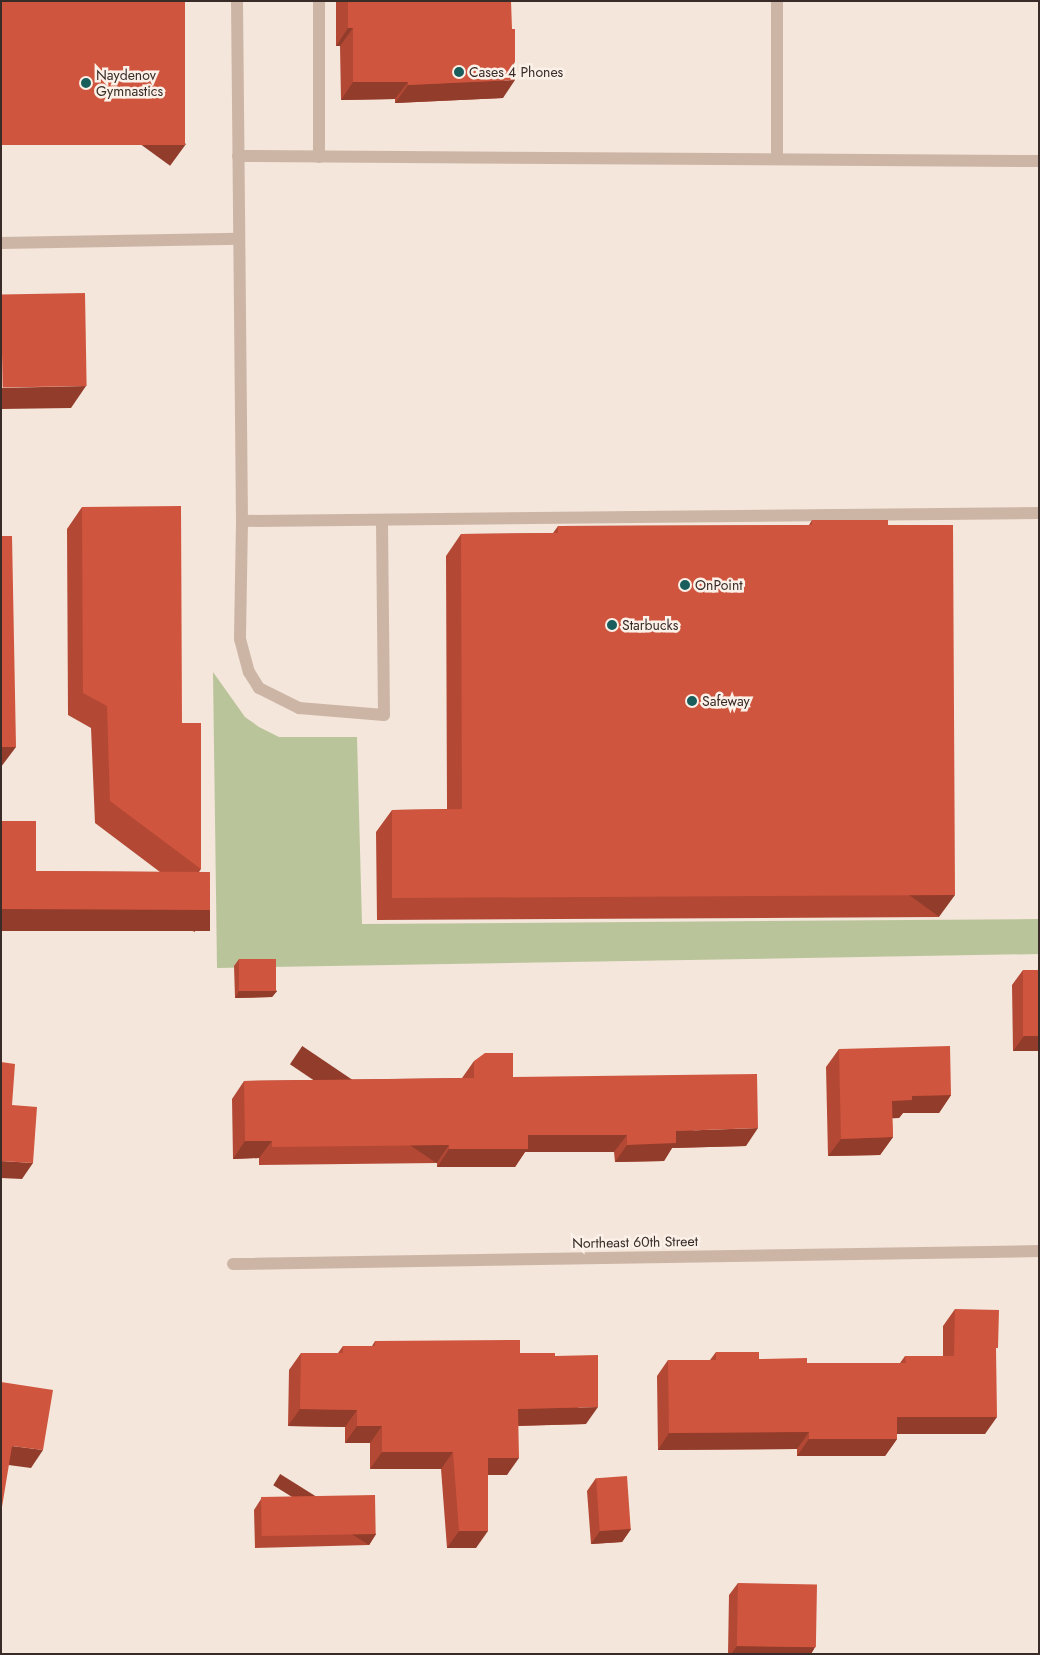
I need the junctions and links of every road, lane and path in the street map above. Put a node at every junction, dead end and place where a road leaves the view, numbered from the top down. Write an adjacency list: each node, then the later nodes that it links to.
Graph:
1 (237, 1): 4 (street)
2 (319, 1): 5 (street)
3 (777, 1): 6 (street)
4 (238, 156): 5 (street); 8 (street)
5 (319, 156): 6 (street)
6 (777, 158): 7 (street)
7 (1039, 161)
8 (239, 239): 9 (street); 12 (street)
9 (1, 242)
10 (1039, 514): 11 (street)
11 (382, 520): 12 (street); 12 (street)
12 (242, 521)
13 (1039, 1251): 14 (street, Northeast 60th Street)
14 (232, 1264)

